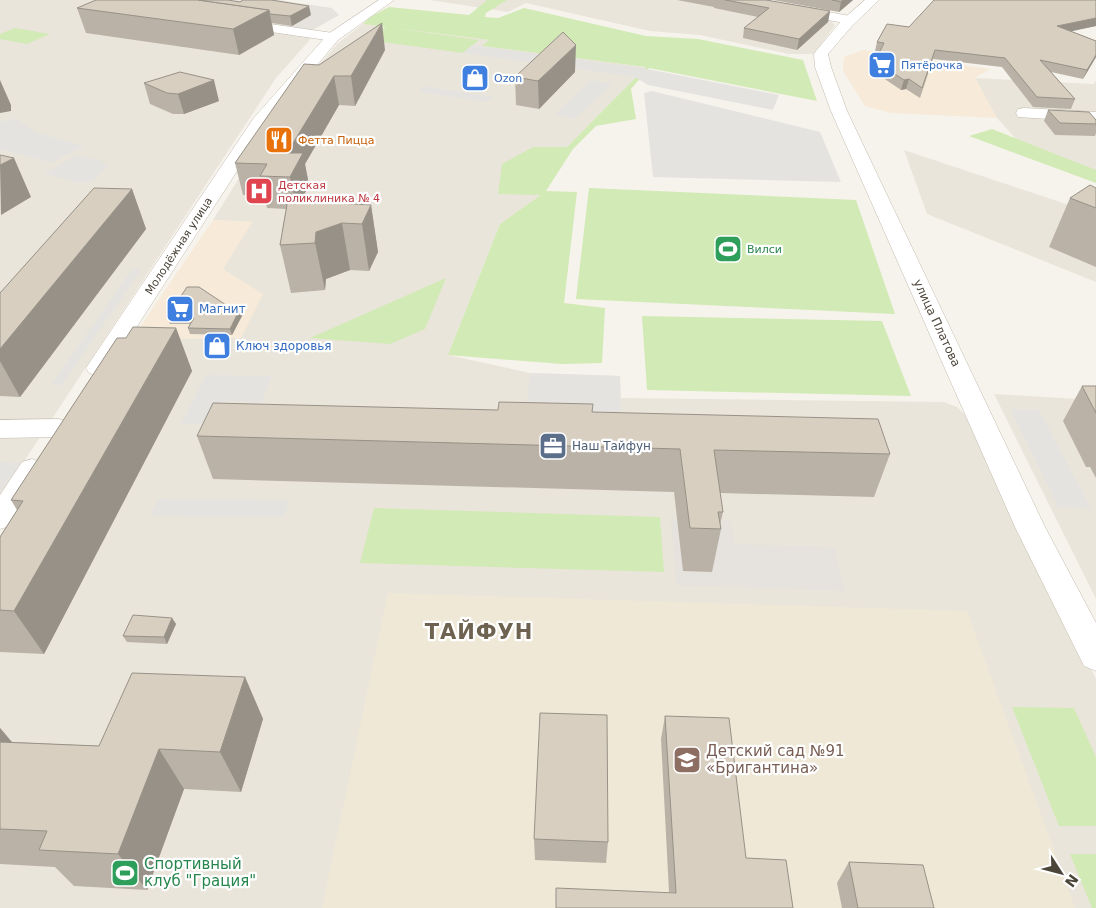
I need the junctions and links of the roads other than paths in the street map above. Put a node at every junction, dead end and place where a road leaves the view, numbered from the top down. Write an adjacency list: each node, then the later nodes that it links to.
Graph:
1 (388, 0): 6 (street, Молодёжная улица)
2 (740, 0): 4 (street)
3 (873, 0): 4 (street, улица Платова)
4 (850, 20): 12 (street, улица Платова)
5 (221, 21): 6 (street)
6 (333, 37): 9 (street, Молодёжная улица)
7 (1024, 113): 8 (street)
8 (1096, 117)
9 (86, 387)
10 (0, 429): 11 (street)
11 (0, 518)
12 (1096, 656)

